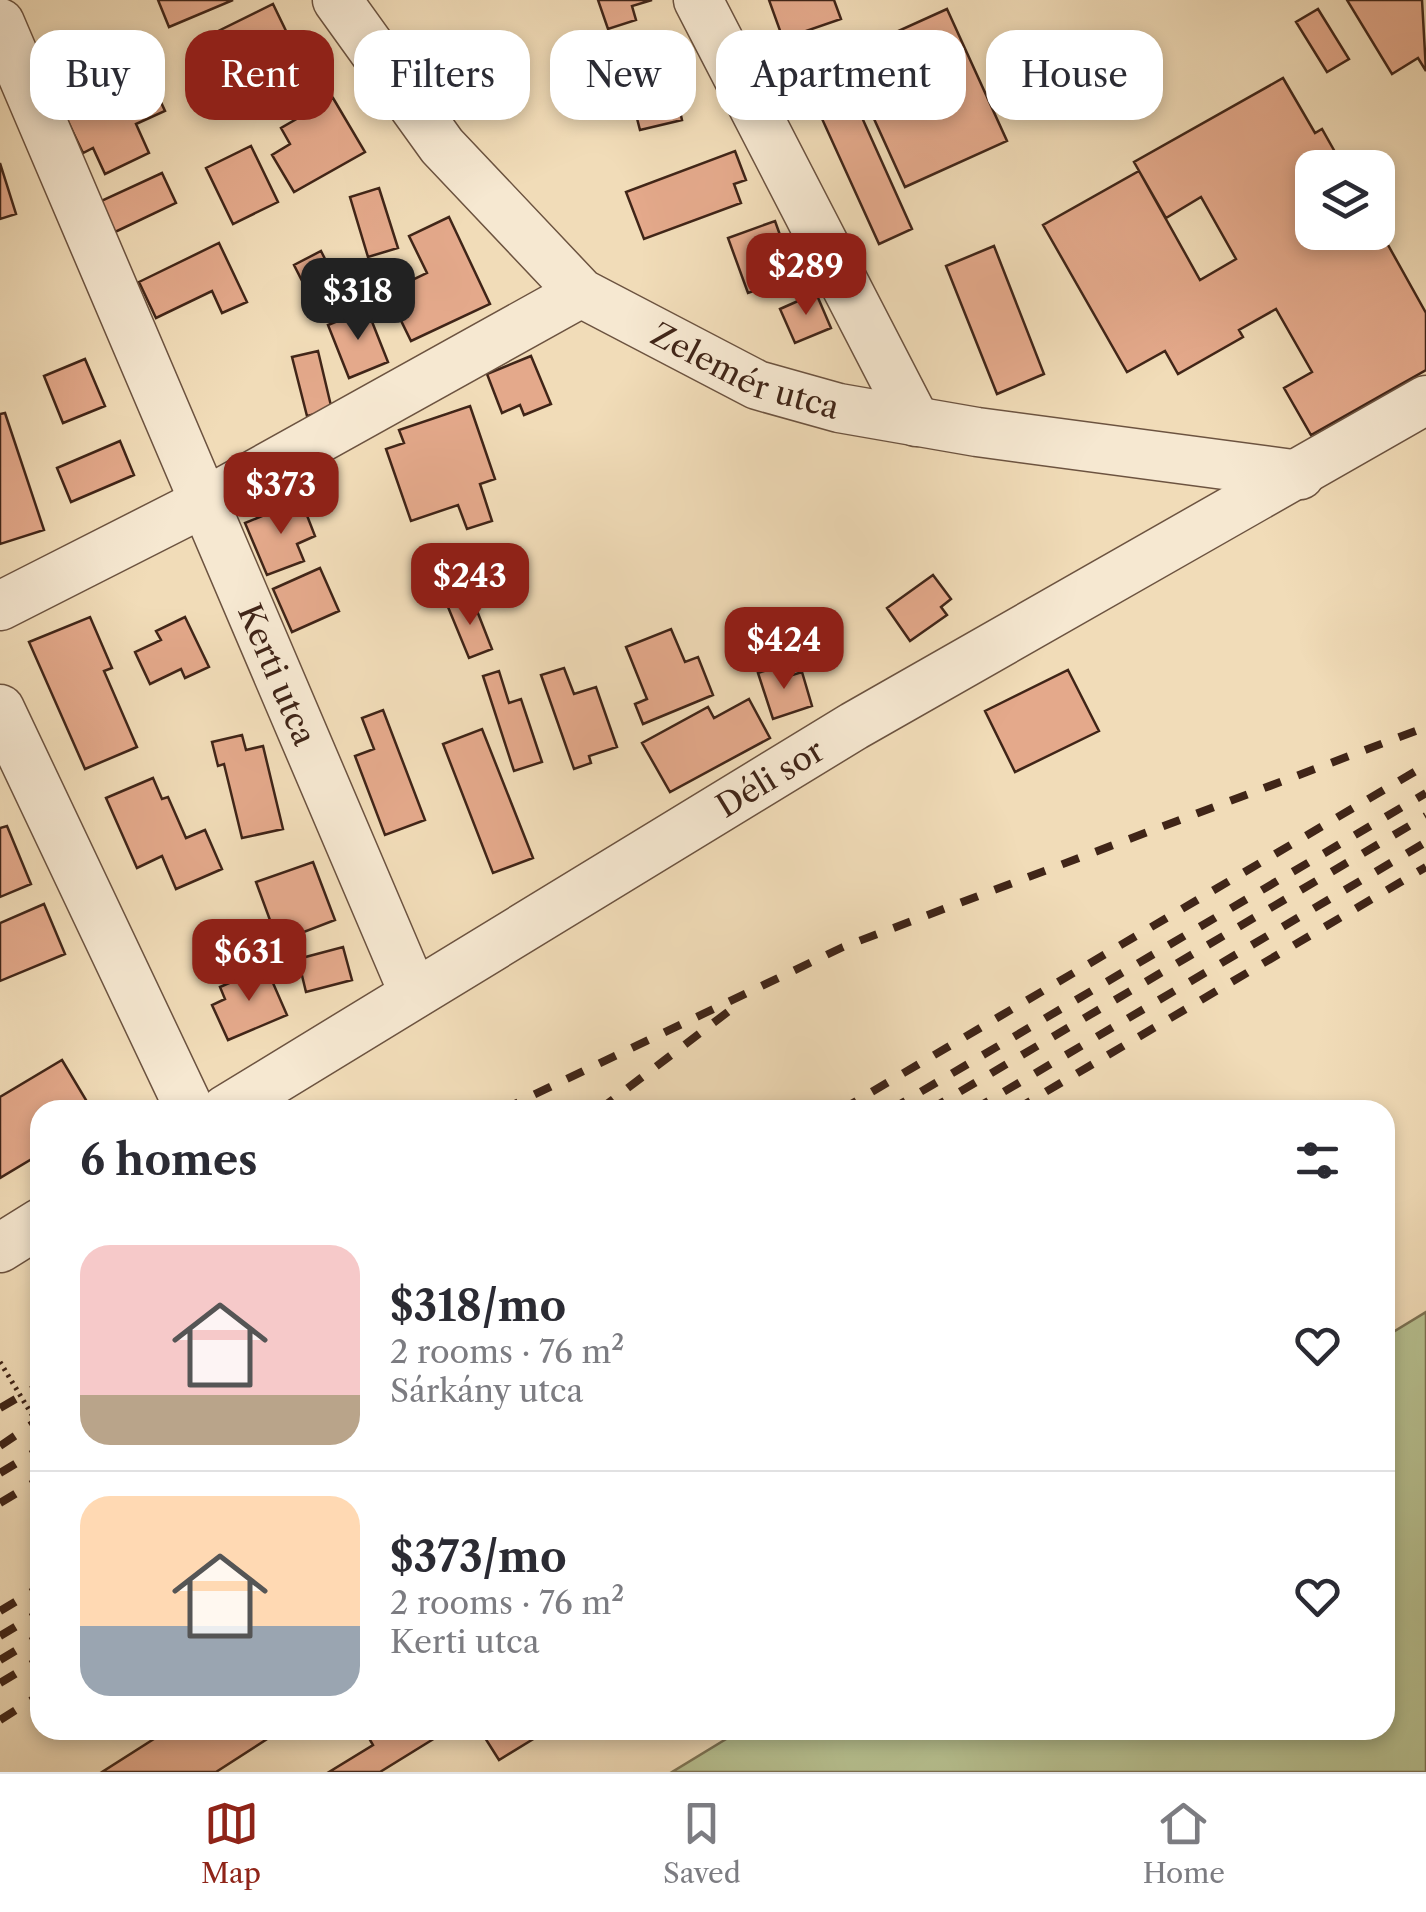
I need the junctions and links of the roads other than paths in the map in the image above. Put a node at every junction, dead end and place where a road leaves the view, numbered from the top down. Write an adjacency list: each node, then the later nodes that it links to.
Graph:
1 (337, 0): 4 (street, Zelemér utca)
2 (698, 0): 6 (street)
3 (0, 23): 8 (street, Kerti utca)
4 (580, 294): 6 (street, Zelemér utca); 8 (street)
5 (1426, 400): 7 (street, Déli sor)
6 (916, 422): 7 (street, Zelemér utca)
7 (1300, 475): 11 (street, Déli sor)
8 (205, 502): 9 (street); 11 (street, Kerti utca)
9 (0, 606)
10 (0, 710): 12 (street)
11 (414, 994): 13 (street, Déli sor)
12 (185, 1100)
13 (242, 1100)
14 (30, 1229): 15 (street)
15 (0, 1248)

